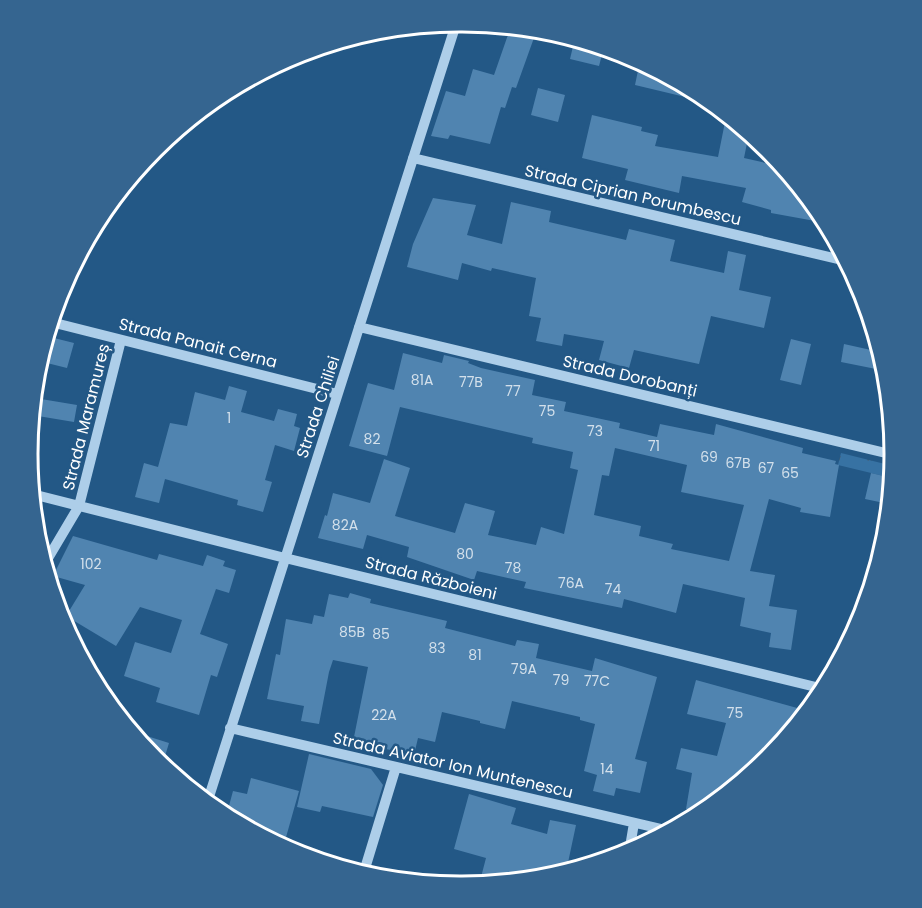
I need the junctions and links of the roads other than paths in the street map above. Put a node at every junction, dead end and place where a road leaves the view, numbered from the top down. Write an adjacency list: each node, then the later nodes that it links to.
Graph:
1 (453, 32): 2 (street, Strada Chiliei)
2 (413, 158): 3 (street, Strada Ciprian Porumbescu); 5 (street, Strada Chiliei)
3 (835, 258)
4 (59, 324): 6 (street, Strada Panait Cerna)
5 (359, 327): 7 (street, Strada Chiliei); 8 (street, Strada Dorobanți)
6 (121, 340): 7 (street, Strada Panait Cerna); 10 (street, Strada Maramureș)
7 (338, 394): 12 (street, Strada Chiliei)
8 (884, 453)
9 (41, 496): 10 (street, Strada Războieni)
10 (79, 506): 11 (street, Strada Maramureș); 12 (street, Strada Războieni)
11 (51, 553)
12 (285, 558): 13 (street, Strada Războieni); 14 (street, Strada Chiliei)
13 (814, 686)
14 (230, 728): 15 (street, Strada Aviator Ion Muntenescu); 16 (street, Strada Chiliei)
15 (396, 767): 17 (street, Strada Aviator Ion Muntenescu); 20 (street)
16 (210, 793)
17 (634, 823): 18 (street, Strada Aviator Ion Muntenescu); 19 (street)
18 (657, 828)
19 (631, 840)
20 (366, 865)

